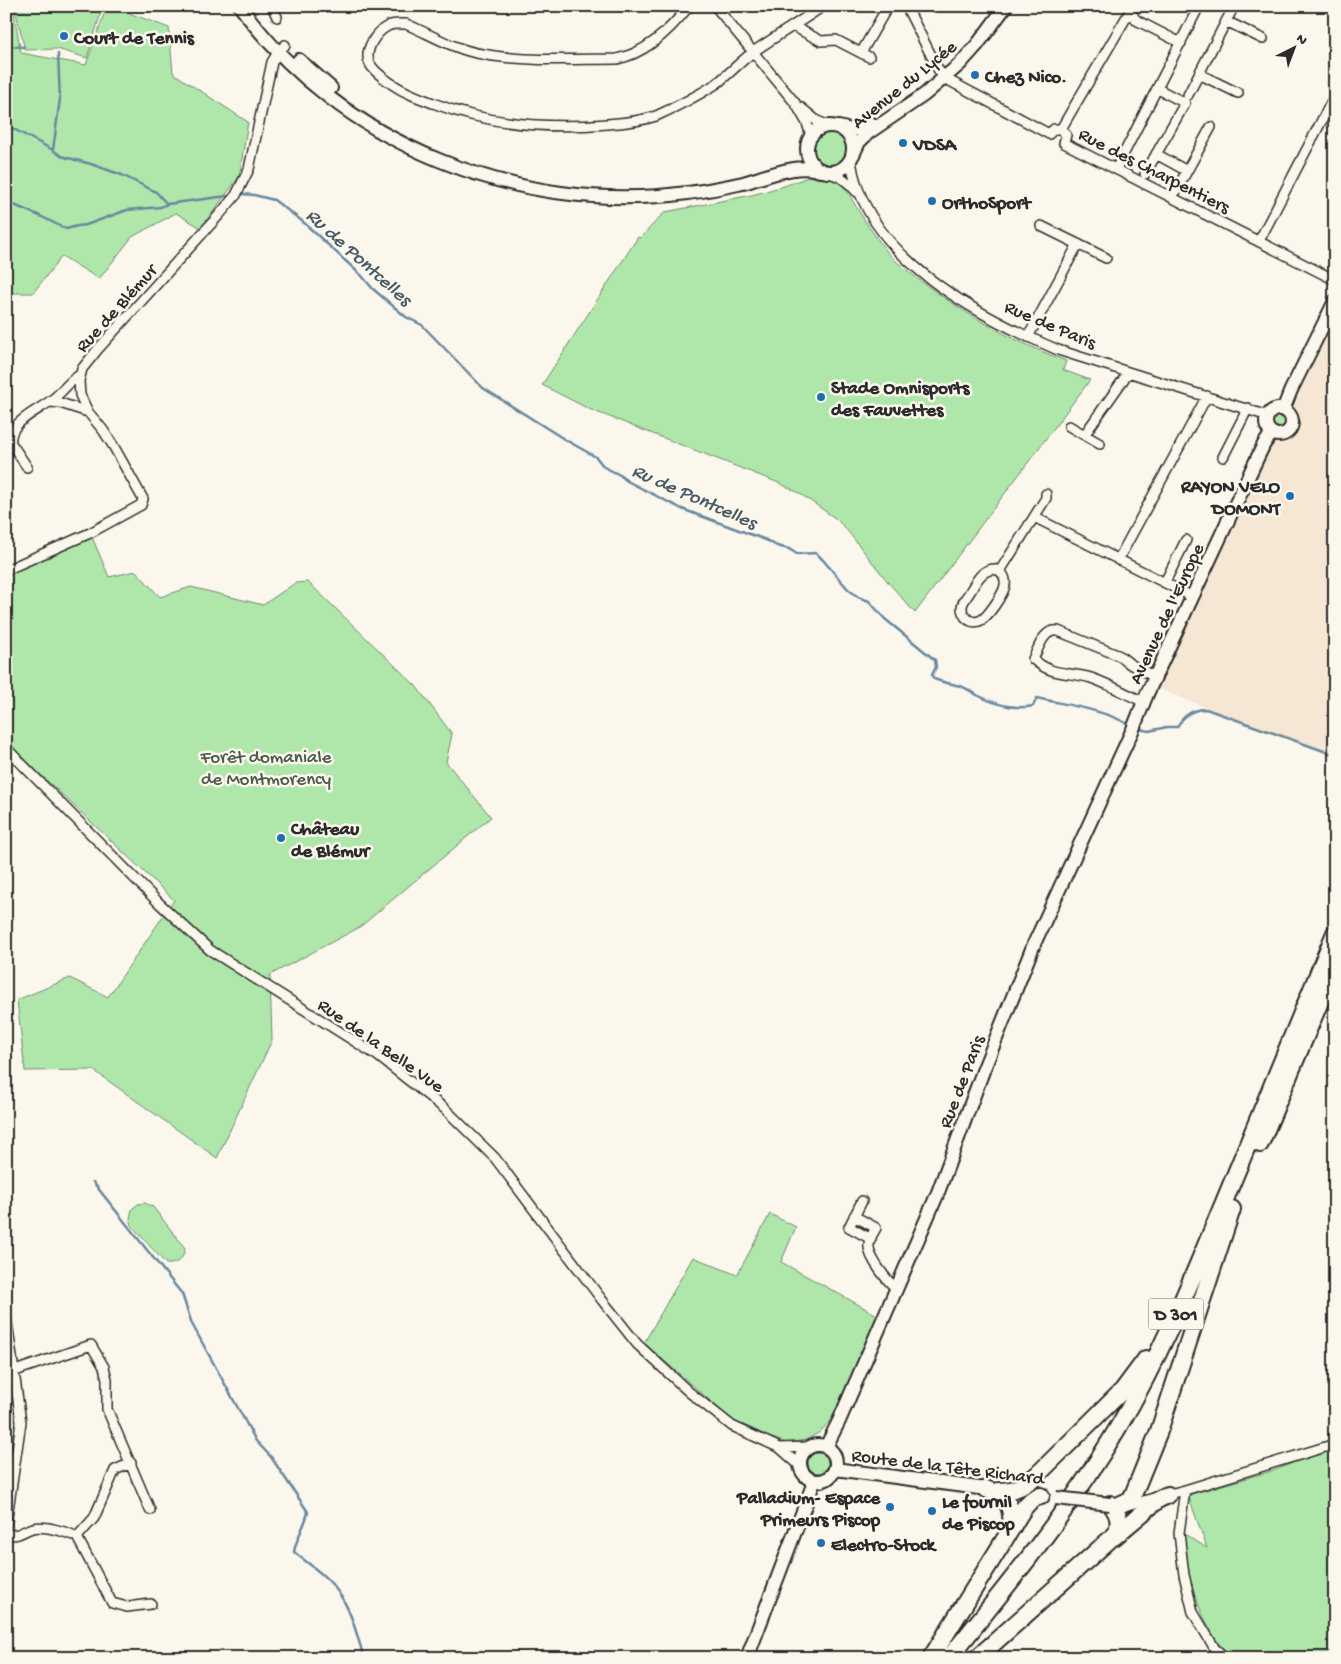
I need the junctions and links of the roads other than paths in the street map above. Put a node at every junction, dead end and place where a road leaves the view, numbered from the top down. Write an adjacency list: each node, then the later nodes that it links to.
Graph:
1 (240, 6): 18 (street)
2 (248, 6): 18 (street)
3 (272, 6): 13 (street)
4 (690, 6): 19 (street)
5 (715, 6): 19 (street)
6 (823, 6): 15 (street)
7 (888, 6): 15 (street)
8 (906, 6): 21 (street)
9 (1006, 6): 21 (street, Avenue du Lycée)
10 (1199, 6): 17 (street)
11 (1234, 6): 14 (street)
12 (1132, 9): 17 (street); 29 (street)
13 (277, 17)
14 (1226, 21): 16 (street); 20 (street)
15 (793, 26): 19 (street)
16 (1263, 39)
17 (1181, 43): 22 (street)
18 (284, 51): 36 (street); 49 (street, Rue de Blémur)
19 (753, 53): 26 (street)
20 (1199, 74): 23 (street); 25 (street)
21 (943, 76): 27 (street, Avenue du Lycée); 29 (street, Rue des Charpentiers); 33 (street, Avenue du Lycée)
22 (1158, 89): 32 (street); 34 (street)
23 (1238, 93)
24 (1335, 94): 42 (street)
25 (1188, 95)
26 (796, 104): 27 (street); 30 (street)
27 (834, 127): 30 (street); 33 (street)
28 (1211, 127): 35 (street)
29 (1062, 129): 34 (street, Rue des Charpentiers)
30 (811, 136): 31 (street)
31 (807, 148): 36 (street); 37 (street)
32 (1156, 154): 35 (street); 38 (street)
33 (852, 158): 37 (street); 40 (street, Rue de Paris)
34 (1116, 169): 42 (street, Rue des Charpentiers)
35 (1187, 171): 39 (street)
36 (778, 172): 37 (street)
37 (824, 172): 40 (street, Rue de Paris)
38 (1146, 174)
39 (1176, 191)
40 (861, 196): 47 (street, Rue de Paris)
41 (1041, 226): 43 (street)
42 (1259, 241): 45 (street, Rue des Charpentiers)
43 (1078, 244): 44 (street); 47 (street)
44 (1106, 258)
45 (1335, 280)
46 (1335, 301): 53 (street)
47 (1028, 337): 48 (street, Rue de Paris)
48 (1128, 373): 50 (street, Rue de Paris); 58 (street)
49 (80, 375): 51 (street); 54 (street, Rue de Blémur)
50 (1207, 396): 52 (street, Rue de Paris); 65 (street)
51 (50, 402): 54 (street); 61 (street)
52 (1248, 408): 55 (street, Rue de Paris); 60 (street)
53 (1283, 410): 55 (street); 57 (street)
54 (88, 412): 66 (street, Rue de Blémur)
55 (1268, 416): 57 (street)
56 (1069, 426): 58 (street)
57 (1272, 433): 69 (street, Avenue de l'Europe)
58 (1084, 434): 59 (street)
59 (1100, 444)
60 (1223, 457)
61 (27, 467)
62 (1046, 494): 63 (street)
63 (1034, 517): 65 (street); 67 (street)
64 (1186, 540): 68 (street)
65 (1118, 560): 68 (street)
66 (6, 570)
67 (1000, 571): 67 (street)
68 (1165, 582): 69 (street)
69 (1193, 597): 70 (street, Avenue de l'Europe)
70 (1155, 677): 71 (street, Avenue de l'Europe); 71 (street)
71 (1144, 702): 72 (street, Avenue de l'Europe)
72 (1133, 729): 79 (street, Rue de Paris)
73 (6, 748): 85 (street, Rue de la Belle Vue)
74 (1335, 933): 78 (highway, D 301)
75 (1335, 966): 77 (highway, D 301)
76 (862, 1201): 79 (street)
77 (1232, 1209): 86 (highway); 106 (highway, D 301)
78 (1200, 1261): 89 (highway); 105 (highway, D 301)
79 (896, 1288): 84 (street, Rue de Paris)
80 (6, 1314): 81 (street)
81 (15, 1371): 87 (street); 97 (street)
82 (1335, 1444): 93 (street)
83 (808, 1447): 84 (street); 85 (street, Rue de la Belle Vue); 88 (street)
84 (826, 1447): 90 (street)
85 (780, 1448): 88 (street, Rue de la Belle Vue)
86 (1147, 1460): 93 (highway); 95 (highway)
87 (131, 1464): 96 (street); 100 (street)
88 (799, 1465): 91 (street)
89 (1046, 1466): 92 (highway); 94 (highway)
90 (836, 1469): 91 (street); 92 (street, Route de la Tête Richard)
91 (814, 1482): 103 (street)
92 (992, 1490): 94 (street, Route de la Tête Richard); 98 (highway)
93 (1176, 1493): 95 (street); 101 (highway); 108 (street)
94 (1049, 1497): 95 (street, Route de la Tête Richard, bridge); 98 (highway)
95 (1114, 1505): 101 (highway)
96 (150, 1510)
97 (6, 1524)
98 (1011, 1529): 104 (highway)
99 (6, 1534): 100 (street)
100 (77, 1537): 102 (street)
101 (1110, 1540): 107 (highway)
102 (151, 1604)
103 (747, 1658)
104 (931, 1658)
105 (949, 1658)
106 (962, 1658)
107 (977, 1658)
108 (1226, 1658)

